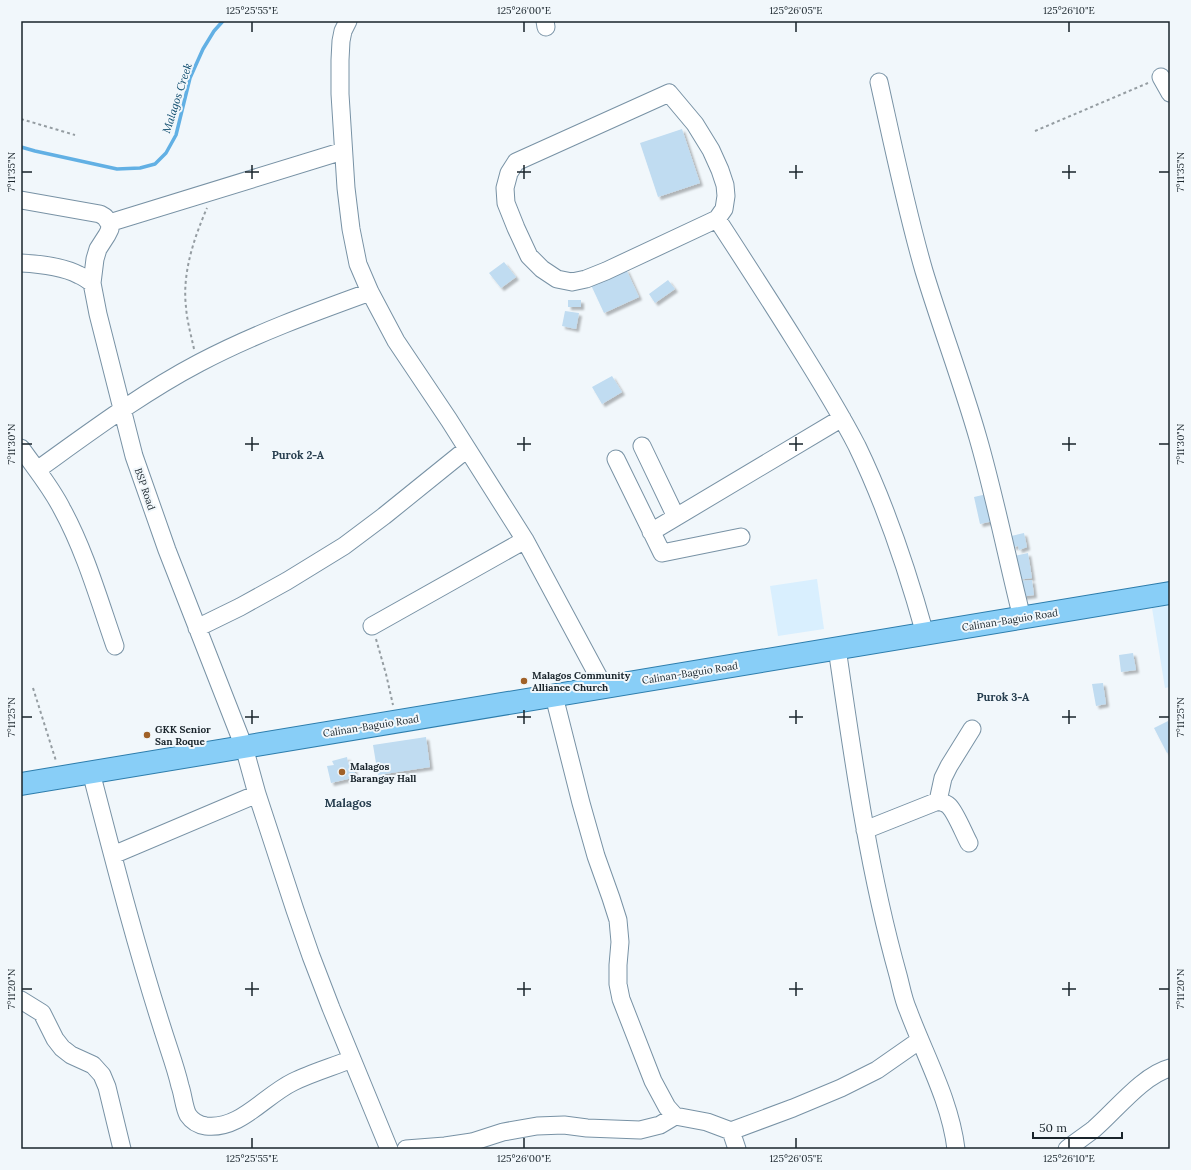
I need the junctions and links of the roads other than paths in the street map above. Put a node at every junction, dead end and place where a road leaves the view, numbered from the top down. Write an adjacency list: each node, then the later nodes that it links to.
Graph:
1 (348, 21): 5 (street)
2 (1161, 77): 4 (street)
3 (879, 82): 24 (street)
4 (1170, 93)
5 (343, 151): 8 (street); 11 (street)
6 (21, 200): 8 (street)
7 (717, 219): 7 (street); 13 (street)
8 (109, 223): 10 (street, BSP Road)
9 (21, 263): 10 (street)
10 (92, 283): 12 (street, BSP Road)
11 (370, 292): 12 (street); 16 (street)
12 (122, 410): 18 (street); 26 (street, BSP Road)
13 (842, 418): 19 (street); 27 (street)
14 (642, 446): 19 (street)
15 (21, 448): 18 (street)
16 (467, 449): 22 (street); 26 (street)
17 (616, 459): 20 (street)
18 (37, 470): 28 (street)
19 (676, 517): 20 (street)
20 (651, 532): 21 (street)
21 (741, 537)
22 (524, 540): 25 (street); 30 (street)
23 (1170, 593): 24 (main road, Calinan-Baguio Road)
24 (1022, 618): 27 (main road, Calinan-Baguio Road)
25 (372, 626)
26 (197, 628): 33 (street, BSP Road)
27 (925, 634): 29 (main road, Calinan-Baguio Road)
28 (115, 646)
29 (837, 648): 30 (main road, Calinan-Baguio Road); 38 (street)
30 (604, 687): 31 (main road, Calinan-Baguio Road)
31 (554, 696): 33 (main road, Calinan-Baguio Road); 45 (street)
32 (972, 729): 37 (street)
33 (244, 747): 34 (main road, Calinan-Baguio Road); 36 (street, BSP Road)
34 (91, 772): 35 (main road, Calinan-Baguio Road); 40 (street)
35 (21, 784)
36 (257, 794): 40 (street); 43 (street, BSP Road)
37 (938, 801): 38 (street); 39 (street)
38 (865, 830): 42 (street)
39 (969, 843)
40 (113, 855): 43 (street)
41 (21, 1000): 47 (street)
42 (920, 1040): 46 (street); 51 (street)
43 (352, 1059): 48 (street, BSP Road)
44 (1170, 1068): 52 (street)
45 (675, 1116): 46 (street); 49 (street)
46 (731, 1131): 50 (street)
47 (122, 1149)
48 (389, 1149)
49 (406, 1149)
50 (737, 1149)
51 (956, 1149)
52 (1067, 1149)

